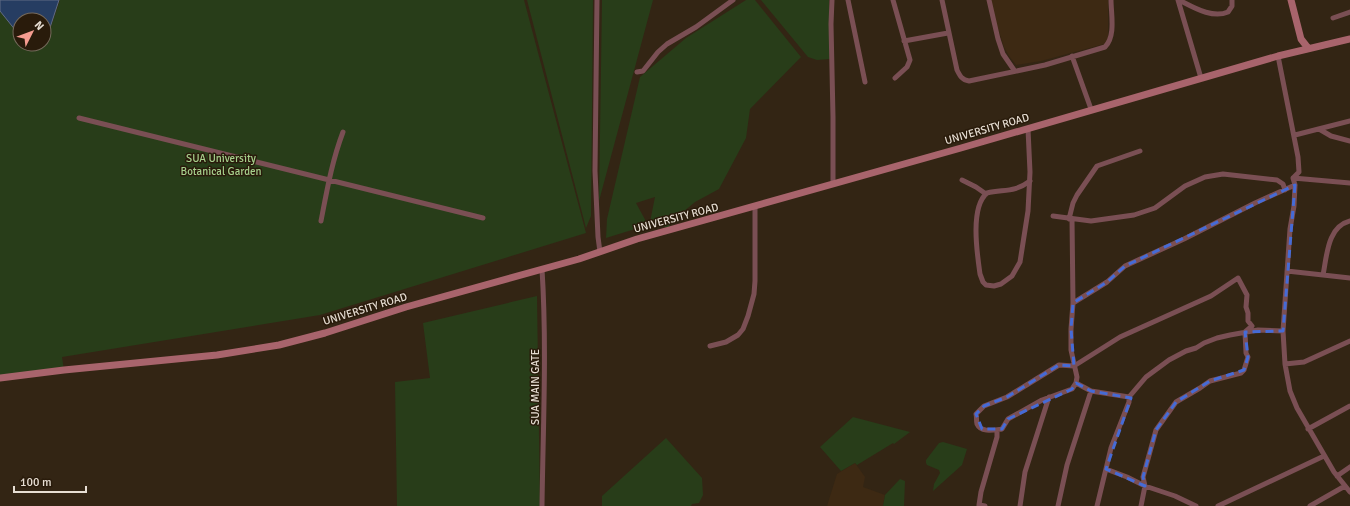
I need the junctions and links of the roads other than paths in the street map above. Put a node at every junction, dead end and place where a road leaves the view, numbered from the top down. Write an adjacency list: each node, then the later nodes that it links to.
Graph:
1 (597, 0): 51 (street)
2 (726, 0): 13 (street)
3 (733, 0): 13 (street)
4 (832, 0): 41 (street)
5 (848, 0): 26 (street)
6 (893, 0): 18 (street)
7 (942, 0): 16 (street)
8 (989, 0): 22 (street)
9 (1111, 0): 20 (street)
10 (1178, 0): 11 (street); 25 (street)
11 (1232, 0)
12 (1291, 0): 19 (main road)
13 (722, 8): 23 (street)
14 (1350, 12): 15 (street)
15 (1333, 18)
16 (948, 33): 18 (street); 22 (street)
17 (1350, 39): 19 (main road, UNIVERSITY ROAD)
18 (904, 41): 24 (street)
19 (1308, 48): 21 (main road, UNIVERSITY ROAD)
20 (1072, 56): 22 (street); 27 (street)
21 (1278, 56): 25 (main road, UNIVERSITY ROAD); 33 (street)
22 (1014, 70)
23 (637, 72)
24 (894, 78)
25 (1201, 78): 27 (main road, UNIVERSITY ROAD)
26 (865, 82)
27 (1091, 109): 30 (main road, UNIVERSITY ROAD)
28 (79, 118): 38 (street)
29 (1350, 121): 31 (street)
30 (1028, 129): 39 (street); 41 (main road, UNIVERSITY ROAD)
31 (1319, 129): 33 (street); 34 (street)
32 (343, 132): 38 (street)
33 (1295, 135): 36 (street)
34 (1350, 141)
35 (1140, 151): 48 (street)
36 (1294, 178): 40 (street); 42 (street)
37 (962, 180): 44 (street)
38 (328, 181): 47 (street); 49 (street)
39 (1030, 181): 44 (street); 44 (street)
40 (1350, 183)
41 (833, 184): 45 (main road, UNIVERSITY ROAD)
42 (1295, 185): 43 (street); 53 (street)
43 (1285, 190): 48 (street); 56 (street)
44 (986, 194)
45 (755, 207): 51 (main road, UNIVERSITY ROAD); 60 (street)
46 (1052, 216): 48 (street)
47 (483, 218)
48 (1071, 219): 56 (street)
49 (322, 221)
50 (1350, 221): 54 (street)
51 (600, 252): 52 (main road, UNIVERSITY ROAD)
52 (542, 269): 63 (main road, UNIVERSITY ROAD); 78 (street, SUA MAIN GATE)
53 (1287, 272): 54 (street); 58 (street)
54 (1323, 275): 55 (street)
55 (1350, 278)
56 (1073, 303): 62 (street)
57 (1245, 332): 58 (street); 62 (street); 67 (street); 75 (street)
58 (1283, 332): 61 (street)
59 (1350, 342): 61 (street)
60 (710, 346)
61 (1285, 364): 69 (street)
62 (1074, 366): 64 (street); 70 (street)
63 (0, 378)
64 (1076, 383): 65 (street); 66 (street)
65 (1091, 391): 67 (street); 81 (street)
66 (1049, 397): 70 (street); 80 (street)
67 (1130, 397): 73 (street)
68 (1350, 406): 69 (street)
69 (1308, 429): 71 (street)
70 (997, 430): 79 (street)
71 (1324, 456): 74 (street); 85 (street)
72 (1350, 467): 74 (street)
73 (1106, 469): 75 (street); 82 (street)
74 (1337, 476): 76 (street)
75 (1145, 486): 83 (street); 84 (street)
76 (1345, 486): 77 (street); 86 (street)
77 (1350, 492)
78 (542, 506)
79 (981, 506)
80 (1020, 506)
81 (1058, 506)
82 (1097, 506)
83 (1140, 506)
84 (1196, 506)
85 (1218, 506)
86 (1310, 506)

